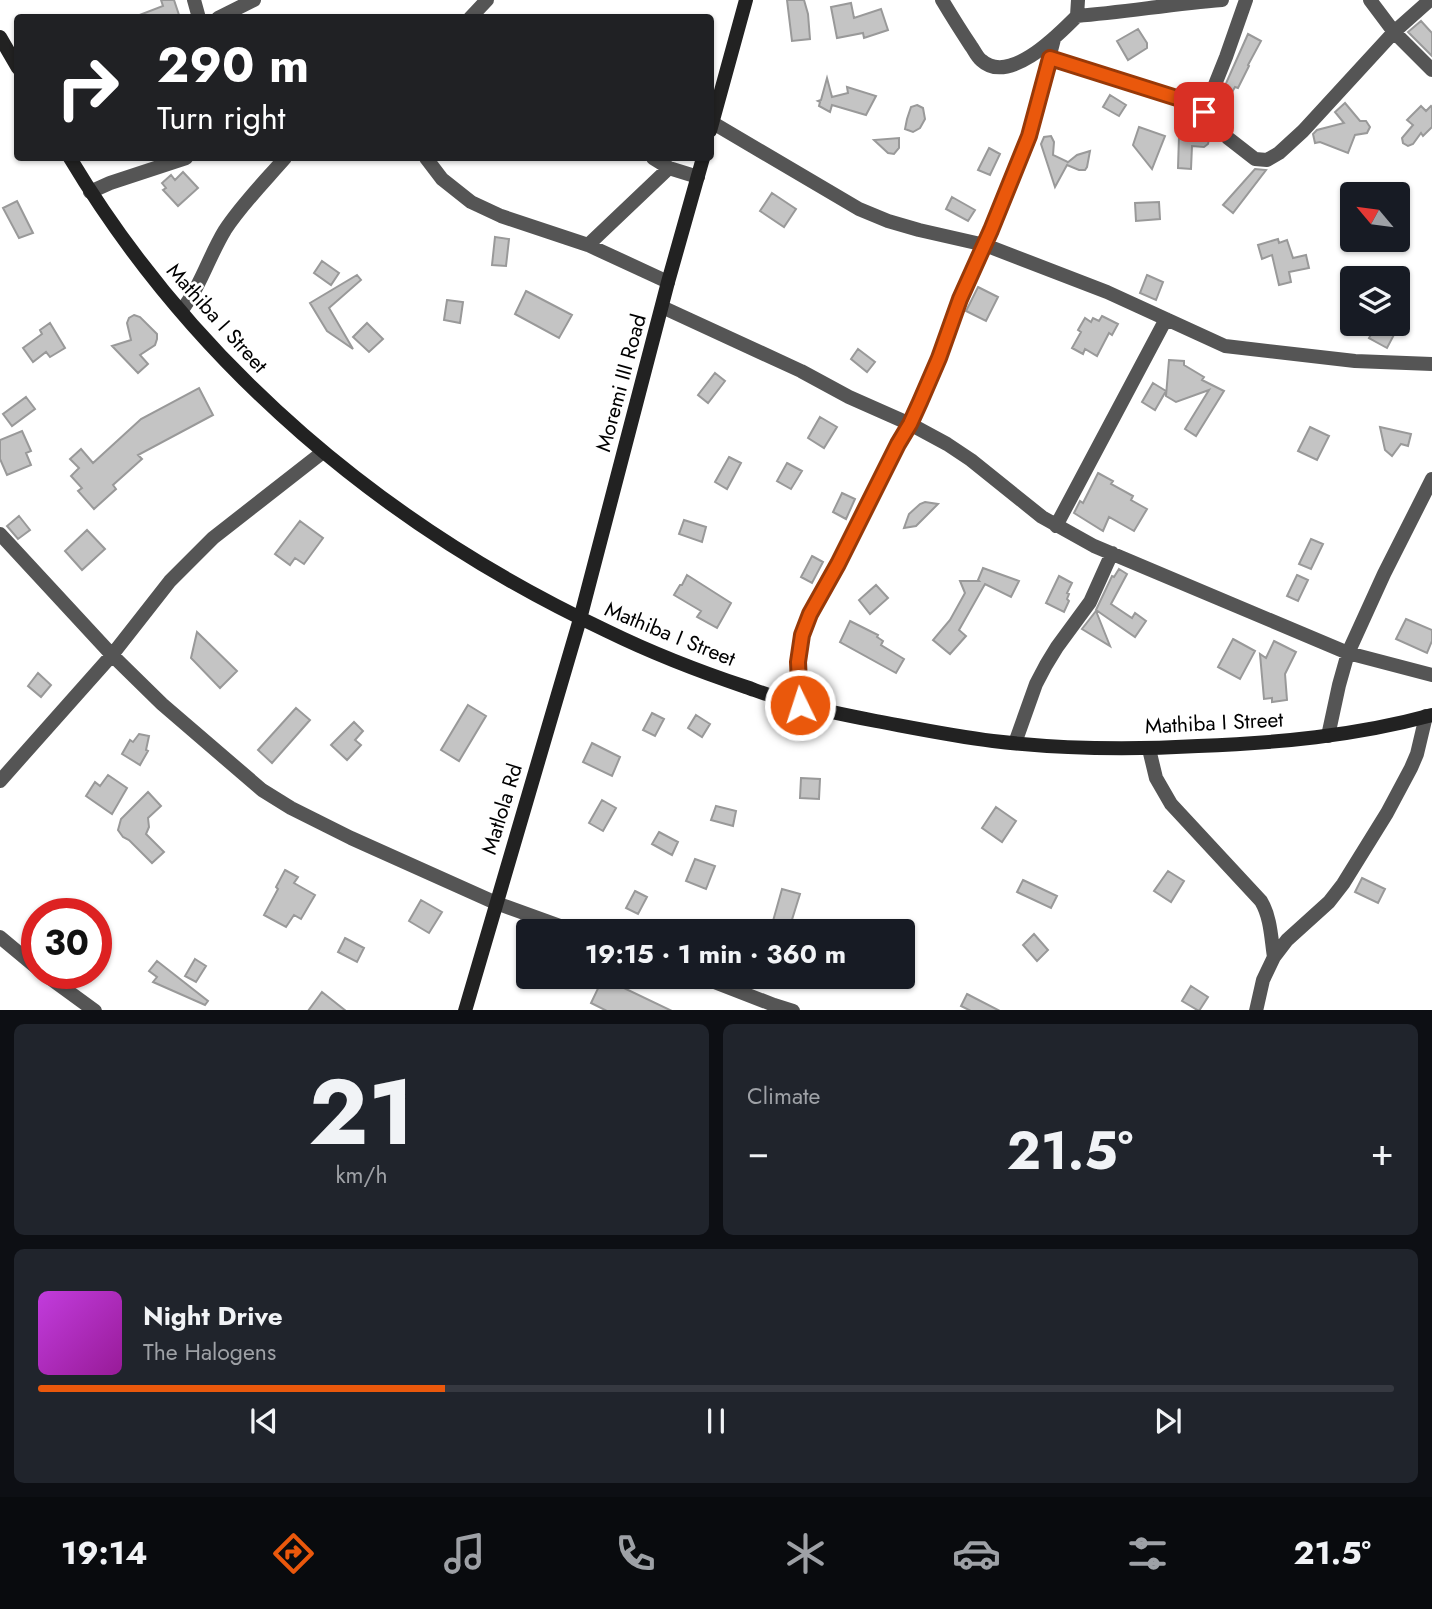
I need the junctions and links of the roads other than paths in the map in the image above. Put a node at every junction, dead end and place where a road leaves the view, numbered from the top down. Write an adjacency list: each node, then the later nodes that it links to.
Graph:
1 (254, 0): 9 (street)
2 (746, 0): 18 (street)
3 (942, 0): 12 (street)
4 (1078, 0): 10 (street)
5 (1222, 0): 10 (street)
6 (1245, 0): 17 (street)
7 (1370, 0): 11 (street)
8 (1430, 0): 11 (street)
9 (226, 14)
10 (1077, 16): 12 (street)
11 (1394, 32): 16 (street); 17 (street)
12 (1054, 39): 14 (street)
13 (1, 41): 15 (street)
14 (1050, 58): 17 (street); 29 (street)
15 (14, 62)
16 (1432, 70)
17 (1204, 112)
18 (714, 120)
19 (714, 128): 29 (street)
20 (72, 161): 28 (street, Mathiba I Street)
21 (177, 161): 28 (street)
22 (282, 161): 33 (street)
23 (428, 161): 30 (street)
24 (658, 161): 26 (street)
25 (702, 161): 27 (street, Moremi III Road)
26 (669, 168): 27 (street); 30 (street)
27 (698, 177): 31 (street, Moremi III Road)
28 (90, 192): 33 (street, Mathiba I Street)
29 (985, 244): 34 (street); 36 (street)
30 (588, 245): 31 (street)
31 (668, 282): 32 (street, Moremi III Road)
32 (662, 307): 36 (street); 42 (street, Moremi III Road)
33 (181, 311): 37 (street, Mathiba I Street)
34 (1166, 319): 35 (street); 39 (street)
35 (1432, 364)
36 (910, 424): 39 (street); 46 (street)
37 (323, 452): 42 (street, Mathiba I Street); 44 (street)
38 (1432, 479): 43 (street)
39 (1056, 526): 41 (street)
40 (0, 534): 44 (street)
41 (1112, 553): 43 (street); 49 (street)
42 (580, 619): 46 (street, Mathiba I Street); 52 (street, Matlola Rd)
43 (1348, 653): 45 (street); 48 (street)
44 (112, 655): 51 (street); 52 (street)
45 (1432, 675)
46 (800, 705): 49 (street, Mathiba I Street)
47 (1429, 716): 48 (street, Mathiba I Street); 56 (street)
48 (1328, 736): 50 (street, Mathiba I Street)
49 (1015, 743): 50 (street, Mathiba I Street)
50 (1149, 749): 56 (street)
51 (0, 781)
52 (496, 903): 53 (street); 60 (street, Matlola Rd)
53 (541, 919)
54 (0, 937): 55 (street)
55 (21, 955)
56 (1274, 957): 62 (street)
57 (65, 989): 59 (street)
58 (733, 989): 61 (street)
59 (95, 1010)
60 (465, 1010)
61 (793, 1010)
62 (1256, 1010)

